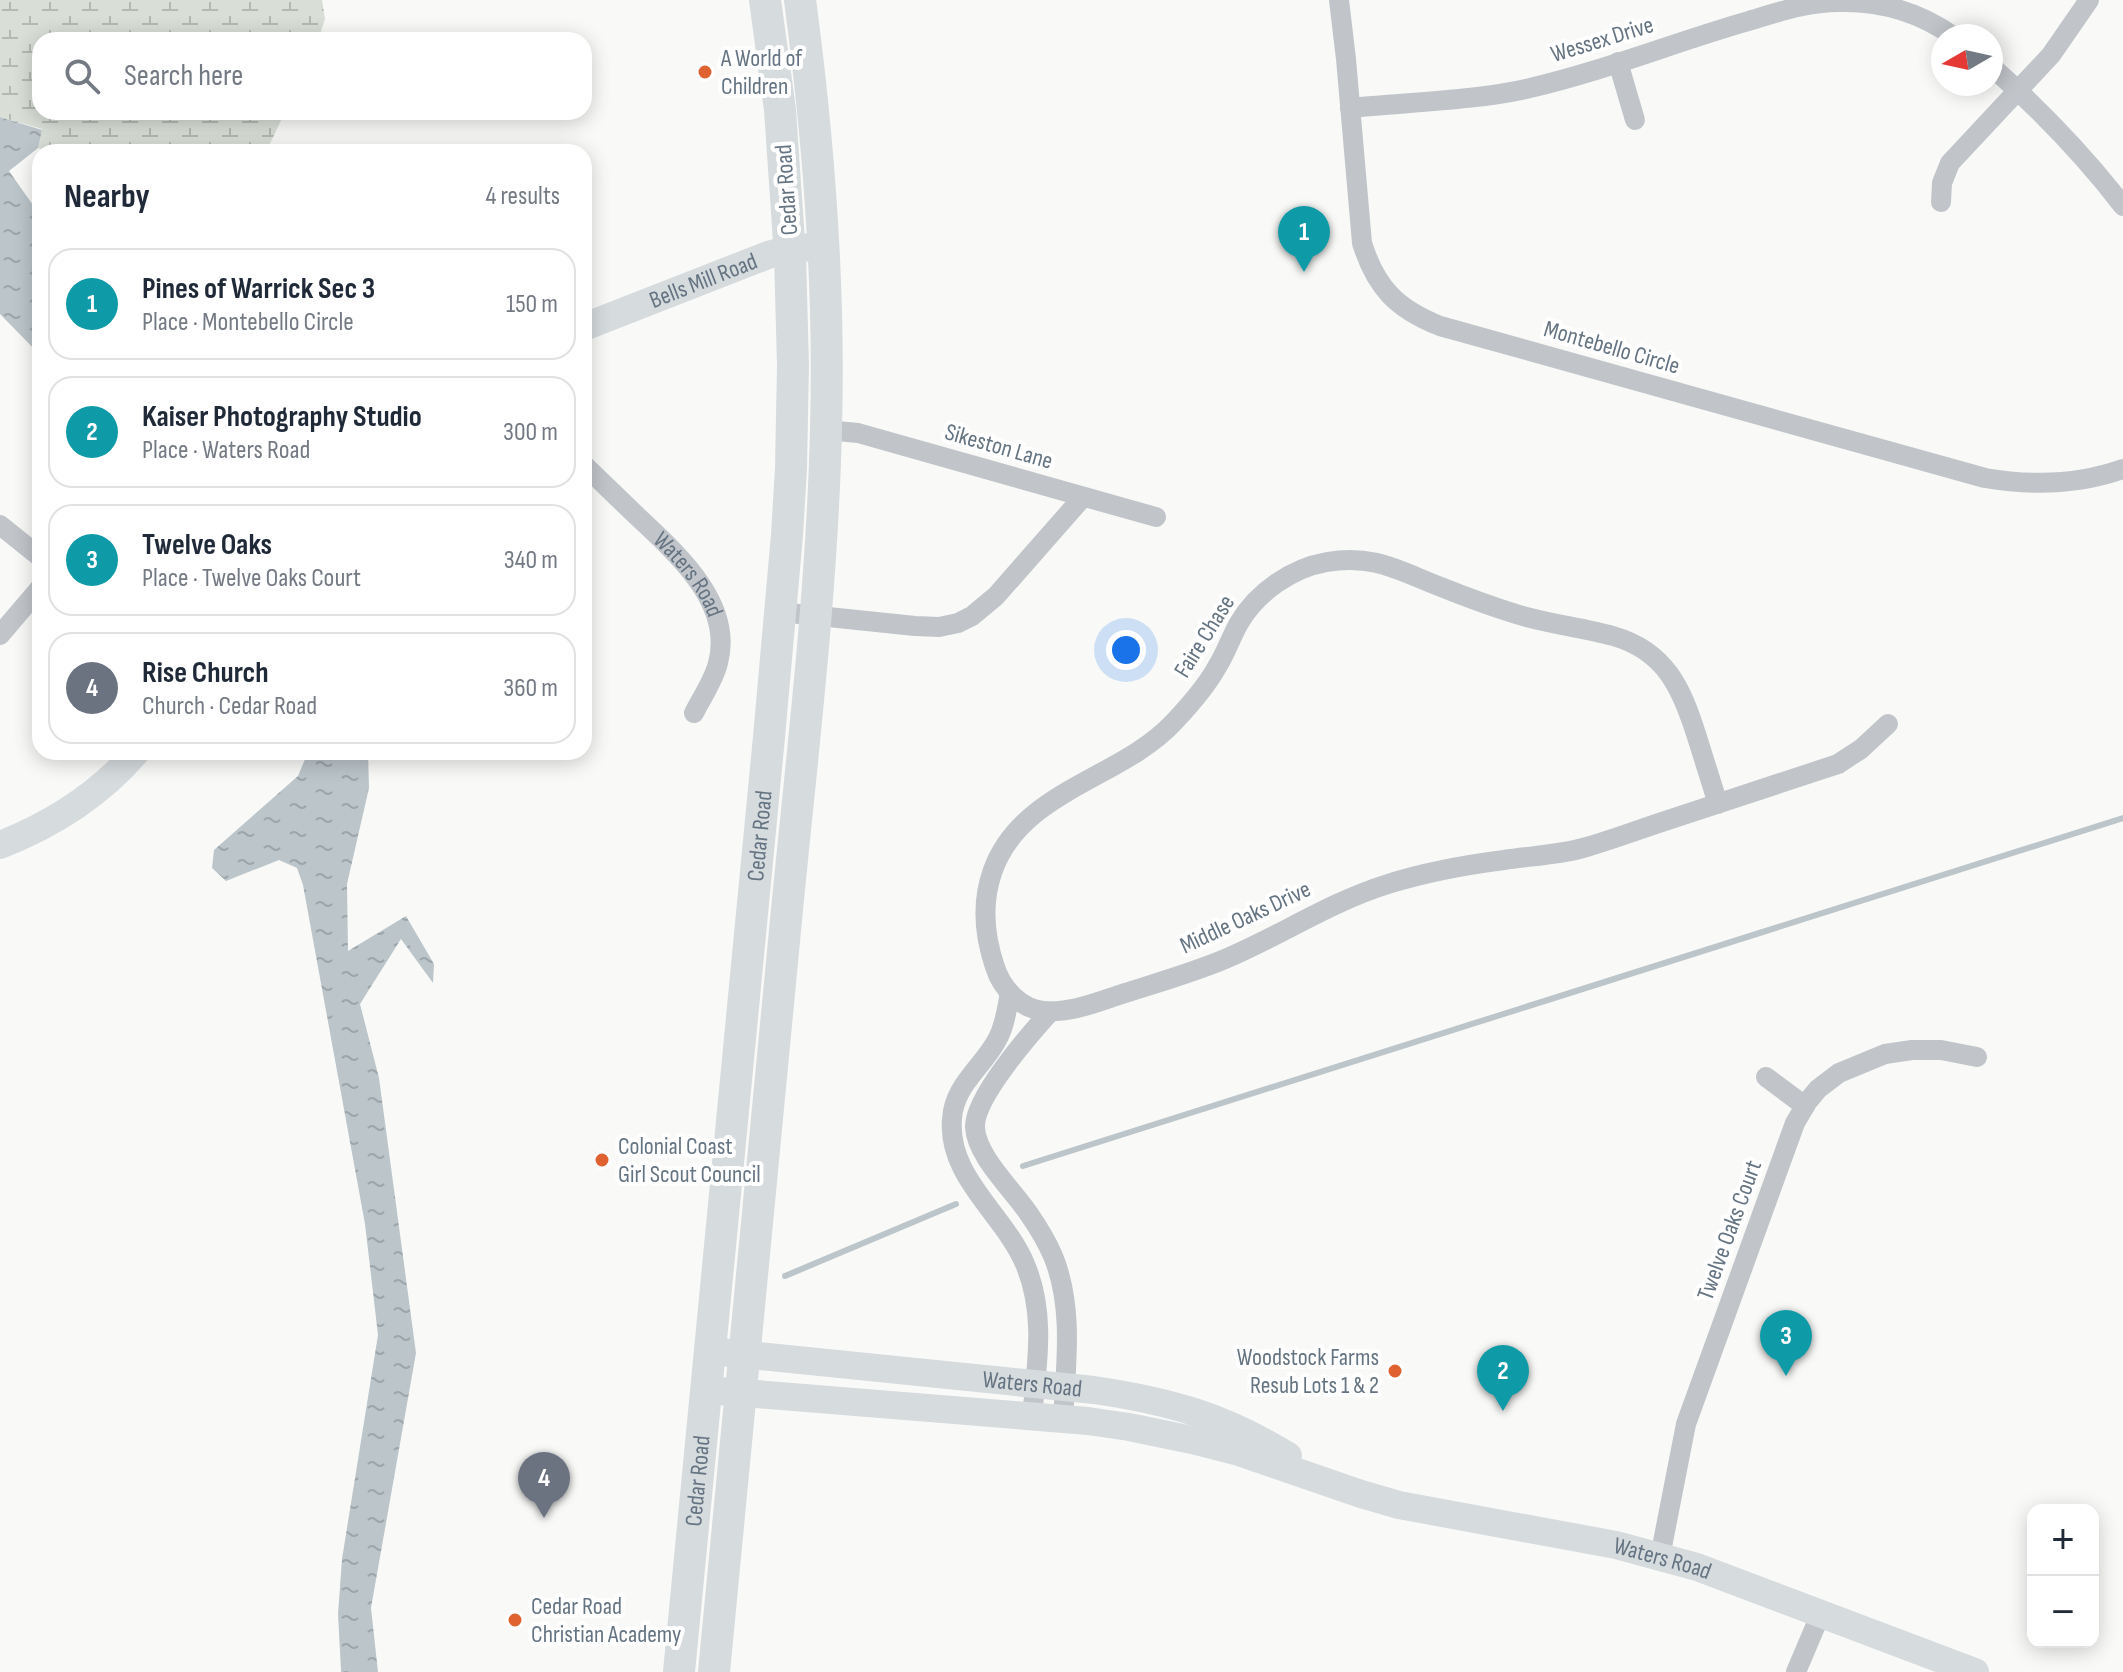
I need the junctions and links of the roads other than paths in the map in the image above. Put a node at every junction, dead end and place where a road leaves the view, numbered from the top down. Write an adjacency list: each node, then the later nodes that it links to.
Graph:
1 (765, 0): 14 (main road, Cedar Road)
2 (800, 0): 13 (main road, Cedar Road)
3 (1339, 0): 9 (street, Montebello Circle)
4 (2089, 0): 8 (street)
5 (1933, 24): 6 (street, Wessex Drive)
6 (1618, 62): 9 (street, Wessex Drive); 10 (street)
7 (2003, 77): 8 (street)
8 (2017, 89): 11 (street); 12 (street)
9 (1350, 108): 17 (street, Montebello Circle)
10 (1635, 120)
11 (1941, 202)
12 (2123, 206)
13 (824, 246): 14 (street, Bells Mill Road); 16 (main road, Cedar Road)
14 (790, 249): 15 (street, Bells Mill Road); 24 (main road, Cedar Road)
15 (592, 324)
16 (826, 430): 19 (street, Sikeston Lane); 25 (main road, Cedar Road)
17 (2123, 469)
18 (592, 473): 27 (street, Waters Road)
19 (1083, 497): 20 (street, Sikeston Lane); 25 (street)
20 (1156, 517)
21 (0, 525): 22 (street)
22 (32, 551)
23 (32, 597): 26 (street)
24 (780, 612): 25 (street); 37 (main road, Cedar Road)
25 (815, 616): 38 (main road, Cedar Road)
26 (0, 635)
27 (694, 713)
28 (1888, 724): 30 (street, Middle Oaks Drive)
29 (127, 760): 31 (street)
30 (1718, 804): 32 (street, Faire Chase); 33 (street, Middle Oaks Drive)
31 (0, 845)
32 (1010, 993): 33 (street); 39 (street)
33 (1050, 1012): 40 (street)
34 (1977, 1057): 36 (street, Twelve Oaks Court)
35 (1766, 1077): 36 (street)
36 (1805, 1106): 46 (street, Twelve Oaks Court)
37 (710, 1351): 38 (street, Waters Road); 41 (main road, Cedar Road)
38 (745, 1355): 39 (street, Waters Road); 42 (main road, Cedar Road)
39 (1035, 1384): 40 (street, Waters Road); 43 (street)
40 (1065, 1387): 44 (street); 45 (street, Waters Road)
41 (706, 1390): 42 (street, Waters Road); 48 (main road, Cedar Road)
42 (741, 1393): 43 (street, Waters Road); 49 (main road, Cedar Road)
43 (1032, 1416): 44 (street, Waters Road)
44 (1063, 1419): 45 (street, Waters Road)
45 (1337, 1486): 46 (street, Waters Road)
46 (1660, 1557): 47 (street, Waters Road)
47 (1821, 1613): 50 (street); 51 (street, Waters Road)
48 (679, 1672)
49 (714, 1672)
50 (1796, 1672)
51 (1975, 1672)

